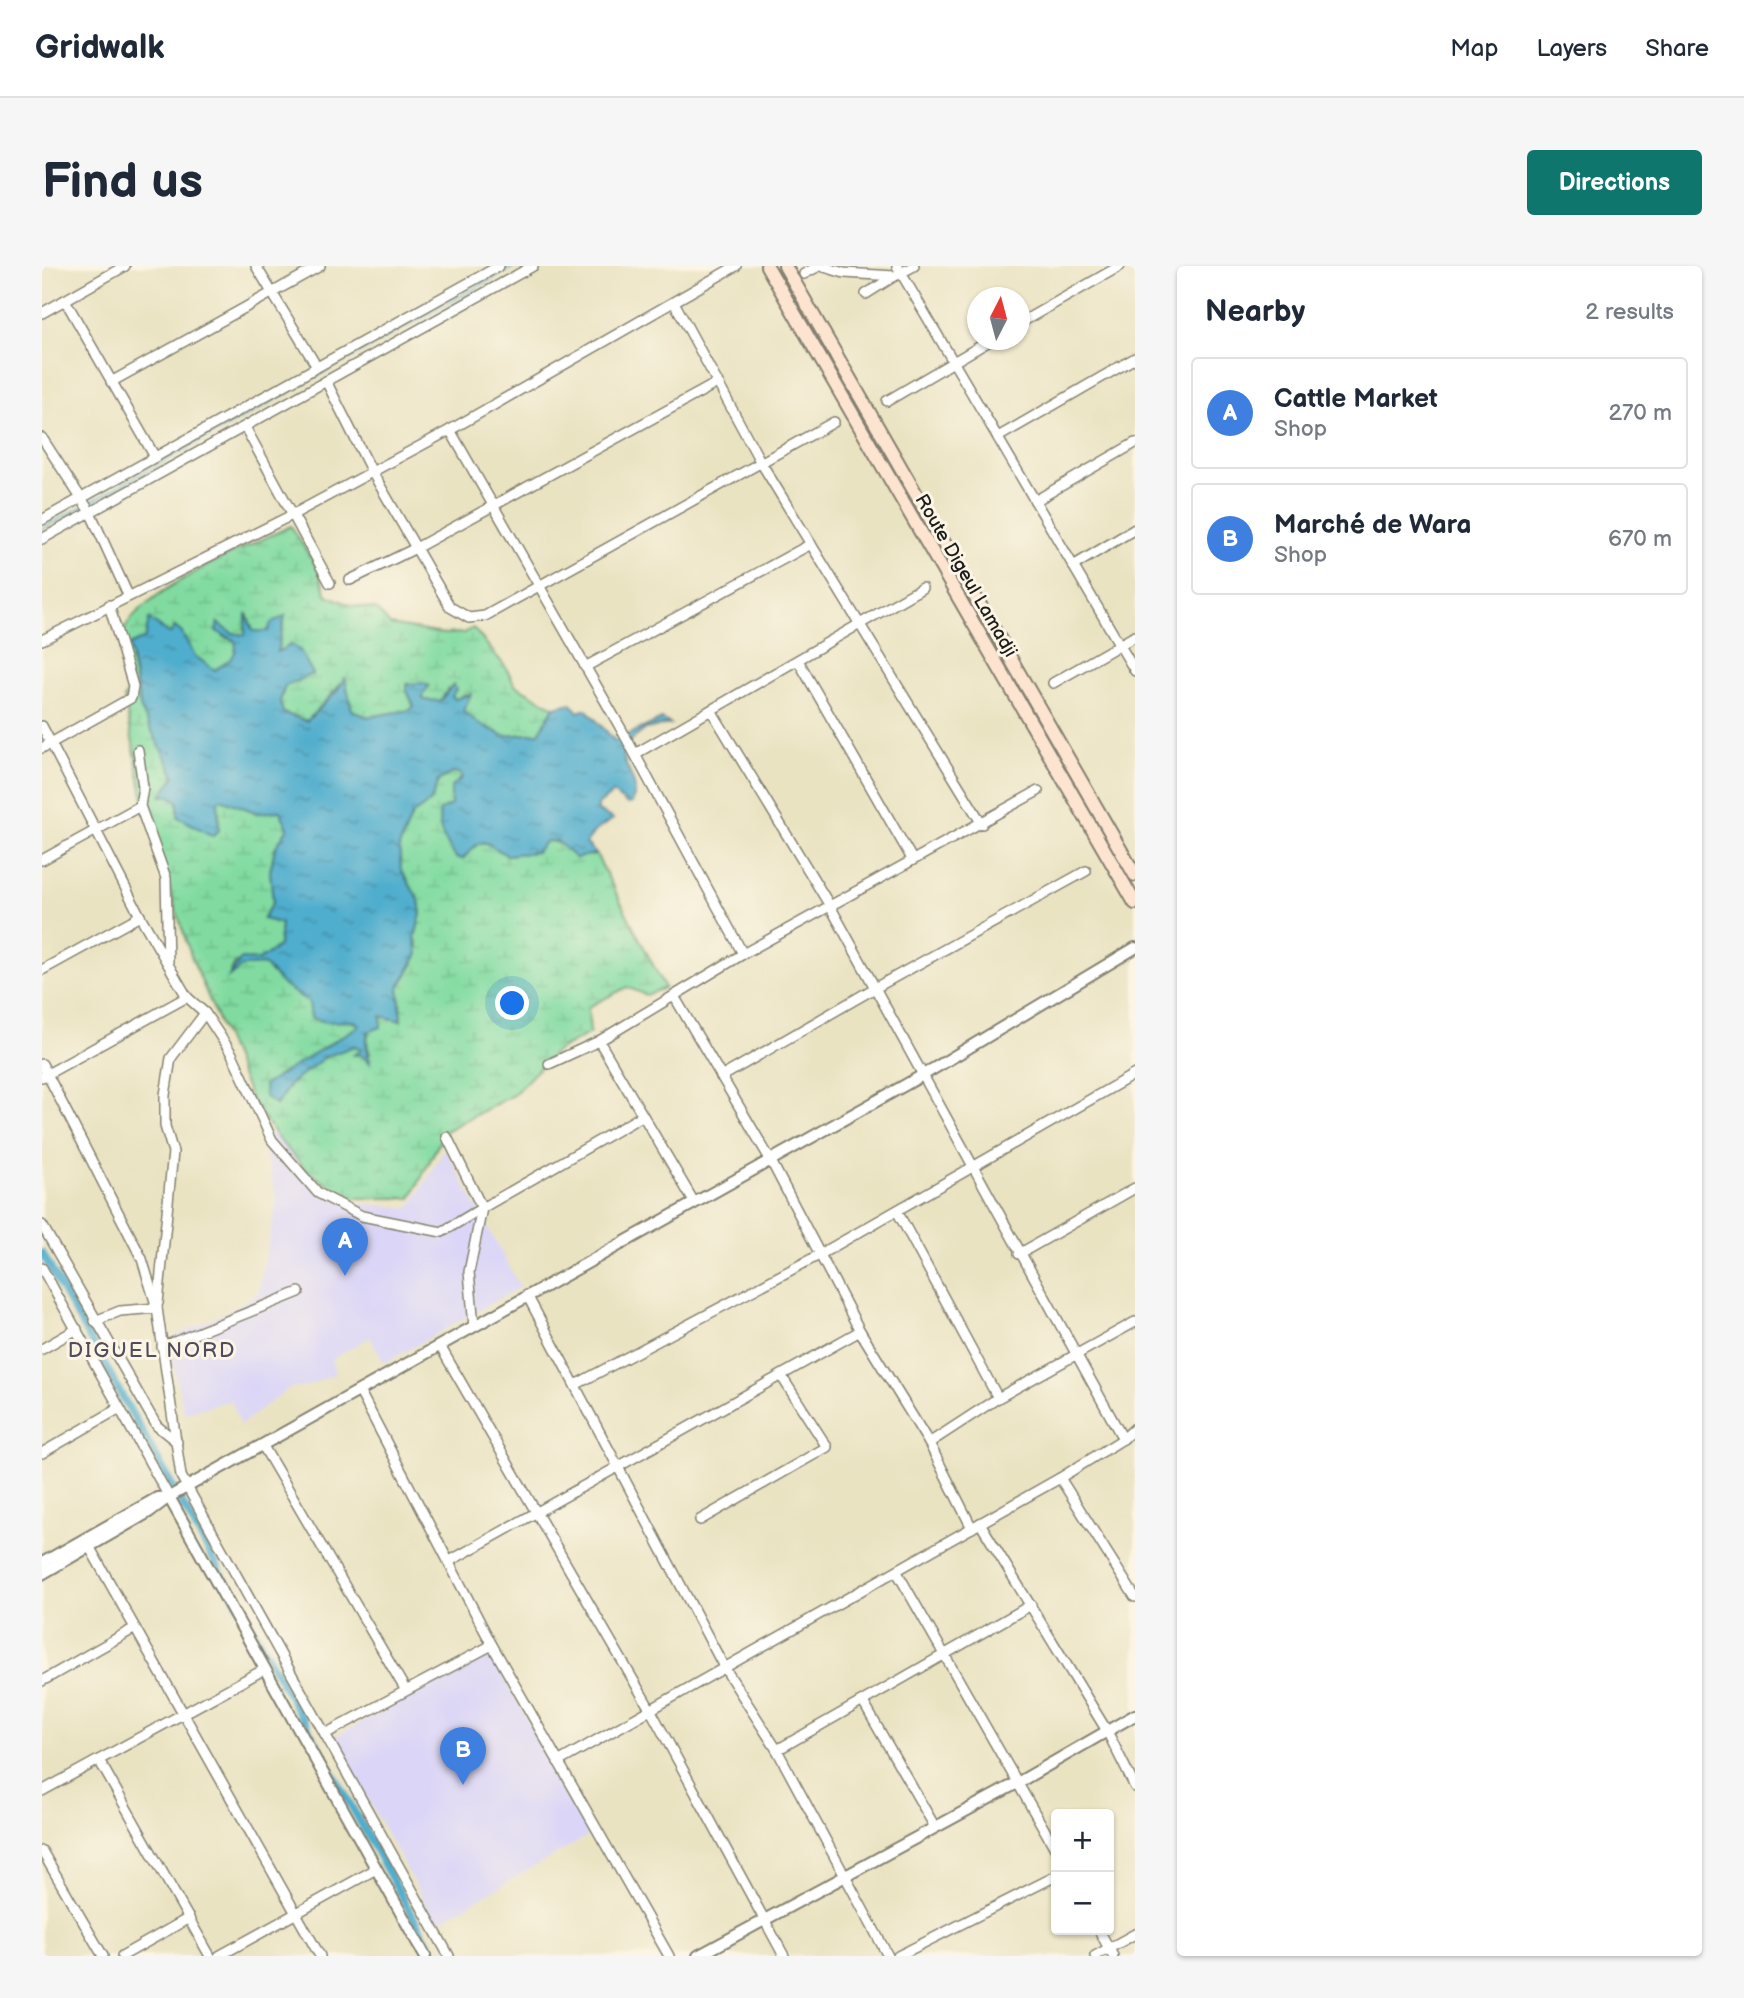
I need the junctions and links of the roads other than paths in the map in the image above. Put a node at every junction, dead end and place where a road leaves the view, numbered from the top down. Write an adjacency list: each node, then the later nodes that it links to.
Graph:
1 (125, 266): 17 (street)
2 (256, 266): 15 (street)
3 (320, 266): 15 (street)
4 (499, 266): 12 (street)
5 (533, 266): 25 (street)
6 (736, 266): 18 (street)
7 (767, 266): 77 (main road, Route Digeul Lamadji)
8 (785, 266): 76 (main road)
9 (820, 266): 13 (street); 14 (street)
10 (914, 266): 13 (street)
11 (1120, 266): 20 (street)
12 (485, 269): 24 (street)
13 (898, 272): 16 (street); 23 (street)
14 (804, 274)
15 (270, 294): 24 (street); 26 (street)
16 (866, 294)
17 (65, 300): 19 (street); 26 (street)
18 (674, 302): 27 (street); 31 (street)
19 (42, 313)
20 (1030, 317)
21 (972, 350): 23 (street)
22 (1135, 358): 33 (street)
23 (954, 360): 28 (street); 33 (street)
24 (317, 368): 35 (street)
25 (326, 381): 30 (street); 37 (street)
26 (111, 382): 35 (street)
27 (717, 383): 36 (street); 40 (street)
28 (887, 401)
29 (834, 422): 36 (street)
30 (245, 427): 41 (street); 42 (street)
31 (450, 430): 37 (street); 40 (street)
32 (42, 438): 38 (street)
33 (998, 438): 39 (street)
34 (1135, 443): 39 (street)
35 (155, 457): 38 (street)
36 (760, 461): 46 (street); 51 (street)
37 (371, 470): 42 (street); 47 (street)
38 (81, 500): 41 (street); 43 (street)
39 (1035, 501): 48 (street)
40 (494, 506): 47 (street); 51 (street)
41 (89, 512): 45 (street); 53 (street)
42 (292, 515): 50 (street); 53 (street)
43 (42, 520)
44 (1135, 529): 48 (street)
45 (42, 539)
46 (811, 544): 55 (street); 60 (street)
47 (416, 548): 49 (street); 51 (street)
48 (1073, 566): 58 (street)
49 (350, 580)
50 (330, 583)
51 (540, 588): 60 (street)
52 (922, 588): 55 (street)
53 (128, 595): 54 (street)
54 (109, 605): 57 (street); 65 (street)
55 (861, 626): 59 (street); 71 (street)
56 (1135, 636): 58 (street)
57 (42, 640)
58 (1119, 645): 61 (street); 62 (street)
59 (799, 662): 63 (street); 73 (street)
60 (585, 667): 68 (street)
61 (1135, 671)
62 (1053, 683)
63 (711, 710): 68 (street); 78 (street)
64 (42, 726): 65 (street)
65 (52, 743): 66 (street); 72 (street)
66 (42, 748)
67 (138, 750): 70 (street)
68 (635, 754): 81 (street)
69 (1038, 791): 71 (street)
70 (140, 806): 72 (street); 82 (street)
71 (982, 824): 73 (street)
72 (95, 831): 74 (street); 79 (street)
73 (912, 859): 78 (street)
74 (42, 860)
75 (1086, 872): 84 (street)
76 (1135, 875)
77 (1135, 903)
78 (830, 906): 81 (street); 84 (street)
79 (141, 916): 82 (street); 83 (street)
80 (1135, 948): 92 (street)
81 (743, 954): 85 (street)
82 (168, 964): 86 (street)
83 (42, 970)
84 (875, 988): 92 (street); 94 (street)
85 (674, 996): 88 (street); 94 (street)
86 (187, 997): 87 (street); 93 (street)
87 (205, 1013): 101 (street); 109 (street)
88 (599, 1041): 90 (street); 95 (street)
89 (42, 1064): 93 (street)
90 (549, 1065)
91 (1135, 1074): 98 (street)
92 (923, 1075): 97 (street); 98 (street)
93 (45, 1076): 109 (street)
94 (721, 1077): 97 (street)
95 (642, 1116): 100 (street); 101 (street)
96 (447, 1137): 101 (street)
97 (770, 1159): 100 (street); 105 (street)
98 (971, 1167): 102 (street); 104 (street)
99 (1135, 1188): 104 (street)
100 (694, 1202): 108 (street)
101 (482, 1208): 112 (street)
102 (897, 1211): 105 (street); 122 (street)
103 (42, 1225): 110 (street)
104 (1019, 1254): 118 (street)
105 (819, 1255): 114 (street); 120 (street)
106 (42, 1268): 113 (street)
107 (299, 1292): 116 (street)
108 (527, 1295): 112 (street); 120 (street)
109 (157, 1308): 110 (street); 116 (street)
110 (95, 1321): 126 (street)
111 (1135, 1322): 118 (street)
112 (474, 1326): 115 (street)
113 (78, 1329): 117 (street); 123 (street)
114 (860, 1331): 119 (street); 127 (street)
115 (440, 1346): 121 (street); 133 (street)
116 (162, 1347): 126 (street)
117 (42, 1349)
118 (1079, 1354): 122 (street); 125 (street)
119 (782, 1377): 130 (street); 134 (street)
120 (575, 1385): 130 (street)
121 (360, 1392): 128 (street); 137 (street)
122 (998, 1398): 127 (street)
123 (118, 1409): 129 (street); 132 (street)
124 (1135, 1428): 125 (street)
125 (1124, 1439): 131 (street)
126 (177, 1442): 132 (street)
127 (929, 1443): 135 (street)
128 (263, 1446): 132 (street); 149 (street)
129 (42, 1453)
130 (619, 1468): 133 (street); 146 (street)
131 (1060, 1478): 135 (street); 141 (street)
132 (178, 1492): 136 (street); 138 (street); 147 (street); 155 (street)
133 (537, 1514): 137 (street); 151 (street)
134 (701, 1520)
135 (976, 1525): 139 (street); 142 (street)
136 (90, 1548): 140 (street); 143 (street)
137 (448, 1562): 144 (street)
138 (42, 1563)
139 (897, 1572): 145 (street); 146 (street)
140 (42, 1574)
141 (1135, 1597)
142 (1031, 1605): 145 (street); 154 (street)
143 (135, 1628): 148 (street); 152 (street)
144 (492, 1645): 149 (street); 158 (street)
145 (943, 1655): 150 (street); 159 (street)
146 (724, 1667): 151 (street); 156 (street)
147 (265, 1669): 152 (street); 165 (street)
148 (42, 1681)
149 (405, 1689): 155 (street)
150 (863, 1702): 156 (street); 162 (street)
151 (650, 1709): 158 (street); 170 (street)
152 (182, 1712): 157 (street); 168 (street)
153 (1135, 1715): 154 (street)
154 (1107, 1731): 159 (street); 160 (street)
155 (325, 1734): 180 (street)
156 (777, 1750): 166 (street)
157 (99, 1760): 161 (street); 169 (street)
158 (558, 1762): 181 (street)
159 (1019, 1782): 162 (street); 163 (street)
160 (1135, 1787)
161 (42, 1791)
162 (936, 1827): 166 (street)
163 (1051, 1841)
164 (42, 1851): 174 (street)
165 (376, 1869): 168 (street); 179 (street)
166 (844, 1877): 170 (street); 184 (street)
167 (1051, 1878): 185 (street)
168 (297, 1914): 177 (street); 178 (street)
169 (189, 1918): 175 (street); 176 (street)
170 (764, 1920): 182 (street); 183 (street)
171 (1135, 1934): 173 (street)
172 (1102, 1935): 173 (street)
173 (1111, 1952): 186 (street)
174 (103, 1956)
175 (122, 1956)
176 (210, 1956)
177 (219, 1956)
178 (320, 1956)
179 (425, 1956)
180 (449, 1956)
181 (669, 1956)
182 (698, 1956)
183 (784, 1956)
184 (888, 1956)
185 (898, 1956)
186 (1095, 1956)

